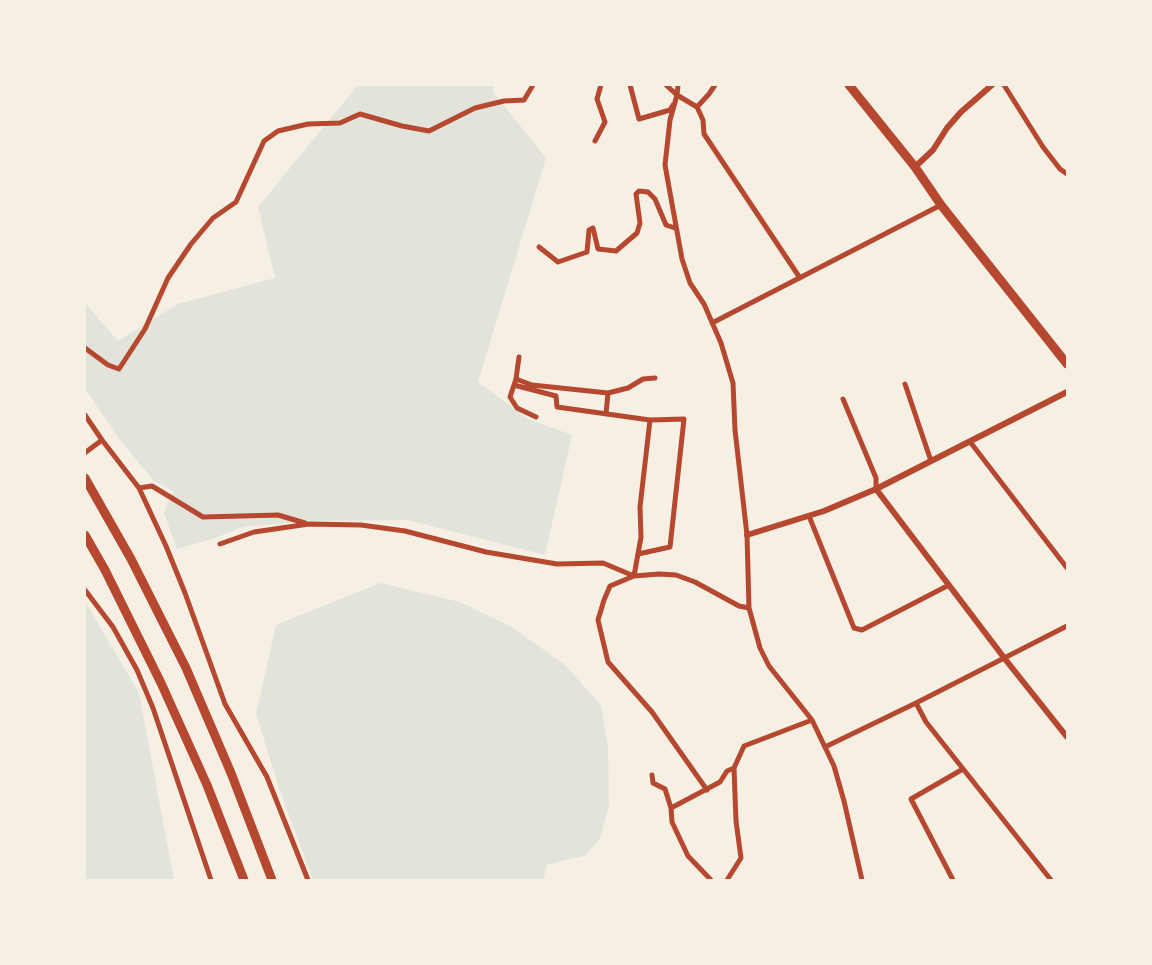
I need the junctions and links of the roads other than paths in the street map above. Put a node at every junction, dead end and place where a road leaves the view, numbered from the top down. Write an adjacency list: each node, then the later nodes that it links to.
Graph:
1 (533, 85): 20 (street)
2 (601, 85): 12 (street)
3 (630, 85): 10 (street)
4 (666, 85): 10 (street)
5 (678, 85): 10 (street)
6 (715, 85): 11 (street)
7 (849, 85): 13 (highway)
8 (992, 85): 13 (street)
9 (1004, 85): 14 (street)
10 (678, 95): 11 (street); 16 (street)
11 (697, 107): 18 (street)
12 (595, 141)
13 (915, 167): 15 (highway)
14 (1067, 174)
15 (941, 205): 18 (street); 22 (highway)
16 (675, 228): 17 (street); 19 (street)
17 (539, 246)
18 (800, 278): 19 (street)
19 (712, 323): 43 (street)
20 (85, 348)
21 (519, 357): 24 (street)
22 (1067, 364)
23 (655, 378): 27 (street)
24 (515, 382): 27 (street); 29 (street); 31 (street)
25 (905, 384): 36 (street)
26 (1067, 392): 34 (street)
27 (608, 393): 29 (street)
28 (843, 399): 39 (street)
29 (606, 414): 32 (street)
30 (85, 415): 33 (street)
31 (536, 416)
32 (650, 420): 45 (street); 45 (street)
33 (102, 440): 35 (street); 38 (street)
34 (971, 443): 36 (street); 46 (street)
35 (86, 452)
36 (931, 461): 39 (street)
37 (85, 478): 64 (highway)
38 (139, 488): 41 (street); 65 (street)
39 (876, 490): 40 (street); 48 (street)
40 (809, 516): 43 (street); 48 (street)
41 (309, 524): 44 (street); 47 (street)
42 (85, 535): 63 (highway)
43 (747, 535): 50 (street)
44 (220, 544)
45 (638, 554): 47 (street)
46 (1067, 568)
47 (634, 576): 50 (street); 60 (street)
48 (949, 585): 52 (street)
49 (85, 590): 62 (street)
50 (749, 608): 54 (street)
51 (1067, 626): 52 (street)
52 (1005, 659): 53 (street); 55 (street)
53 (916, 703): 56 (street); 58 (street)
54 (812, 720): 56 (street); 57 (street)
55 (1067, 737)
56 (825, 747): 68 (street)
57 (734, 768): 60 (street); 67 (street)
58 (963, 769): 69 (street); 70 (street)
59 (652, 775): 61 (street)
60 (707, 790): 61 (street)
61 (671, 808): 66 (street)
62 (211, 880)
63 (244, 880)
64 (272, 880)
65 (308, 880)
66 (711, 880)
67 (727, 880)
68 (862, 880)
69 (953, 880)
70 (1051, 880)

